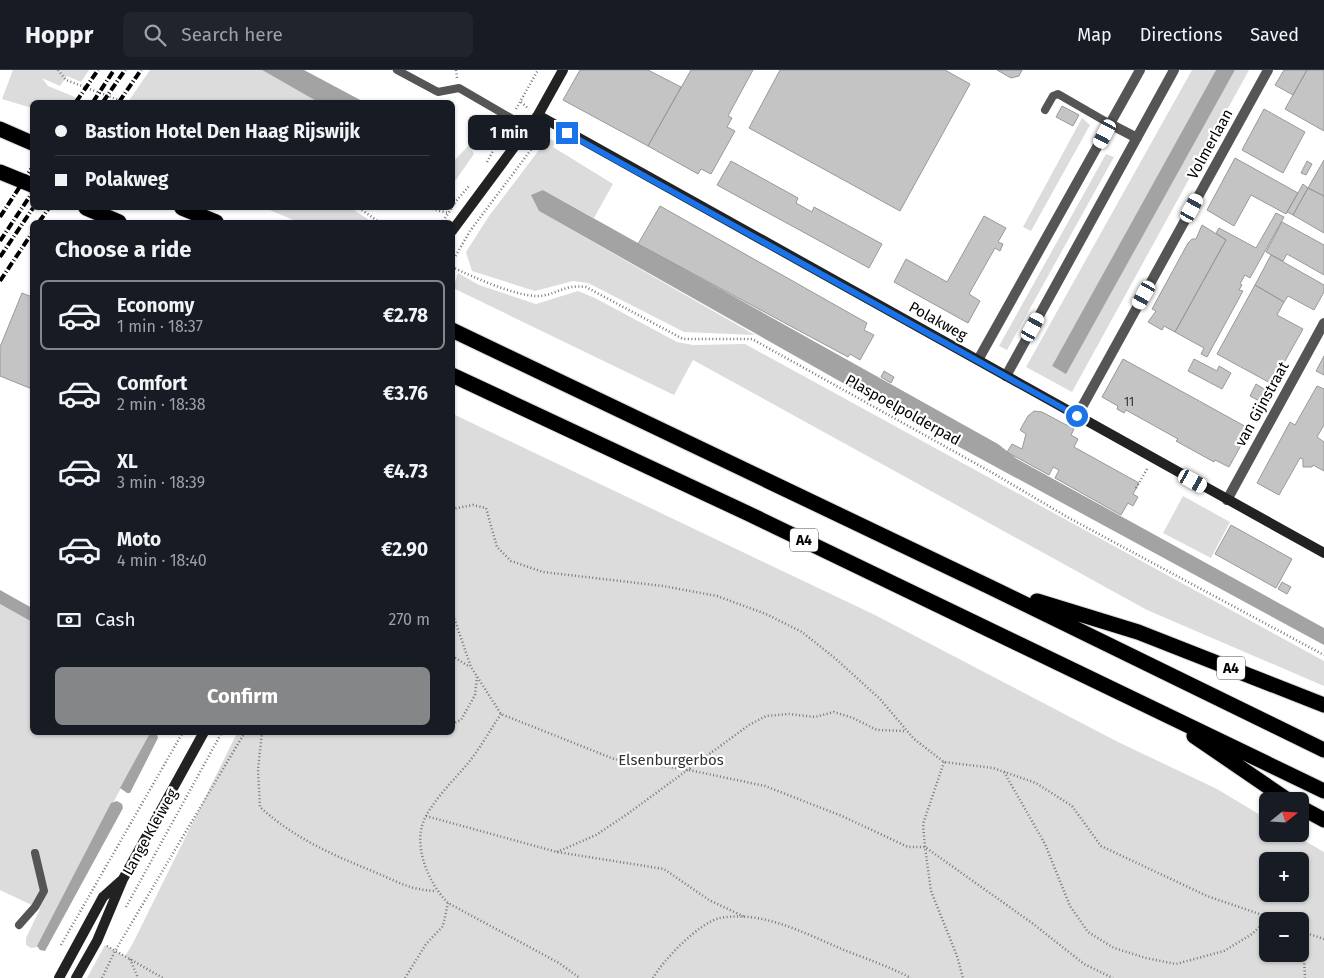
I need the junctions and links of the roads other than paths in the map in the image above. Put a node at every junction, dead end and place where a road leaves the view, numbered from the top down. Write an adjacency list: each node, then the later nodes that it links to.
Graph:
1 (397, 70): 9 (lane)
2 (563, 70): 7 (street)
3 (1140, 70): 8 (street)
4 (1174, 70): 11 (street)
5 (1268, 70): 25 (street, Volmerlaan)
6 (1045, 110): 8 (lane)
7 (538, 115): 9 (street); 22 (street, Polakweg)
8 (1110, 124): 11 (street); 22 (street)
9 (528, 128): 19 (street)
10 (0, 129): 12 (highway)
11 (1136, 138): 24 (street)
12 (30, 142)
13 (0, 172): 14 (highway)
14 (30, 184)
15 (91, 210): 17 (highway)
16 (187, 210): 18 (highway)
17 (114, 220)
18 (211, 220)
19 (455, 227)
20 (1324, 323): 26 (street, van Gijnstraat)
21 (455, 331): 28 (highway, A4)
22 (978, 360): 24 (street, Polakweg)
23 (455, 376): 30 (highway, A4)
24 (1006, 376): 25 (street, Polakweg)
25 (1077, 416): 26 (street, Polakweg)
26 (1227, 500): 27 (street, Polakweg)
27 (1324, 553)
28 (990, 587): 29 (highway, A4); 32 (highway, A4)
29 (1324, 705)
30 (1154, 709): 33 (highway, A4); 34 (highway, A4)
31 (202, 735): 38 (street, Lange Kleiweg)
32 (1324, 750)
33 (1324, 791)
34 (1277, 792)
35 (1309, 812): 36 (highway)
36 (1324, 820)
37 (35, 853): 39 (lane)
38 (123, 879): 40 (street, Lange Kleiweg); 41 (street, Lange Kleiweg)
39 (19, 925)
40 (59, 978)
41 (76, 978)

